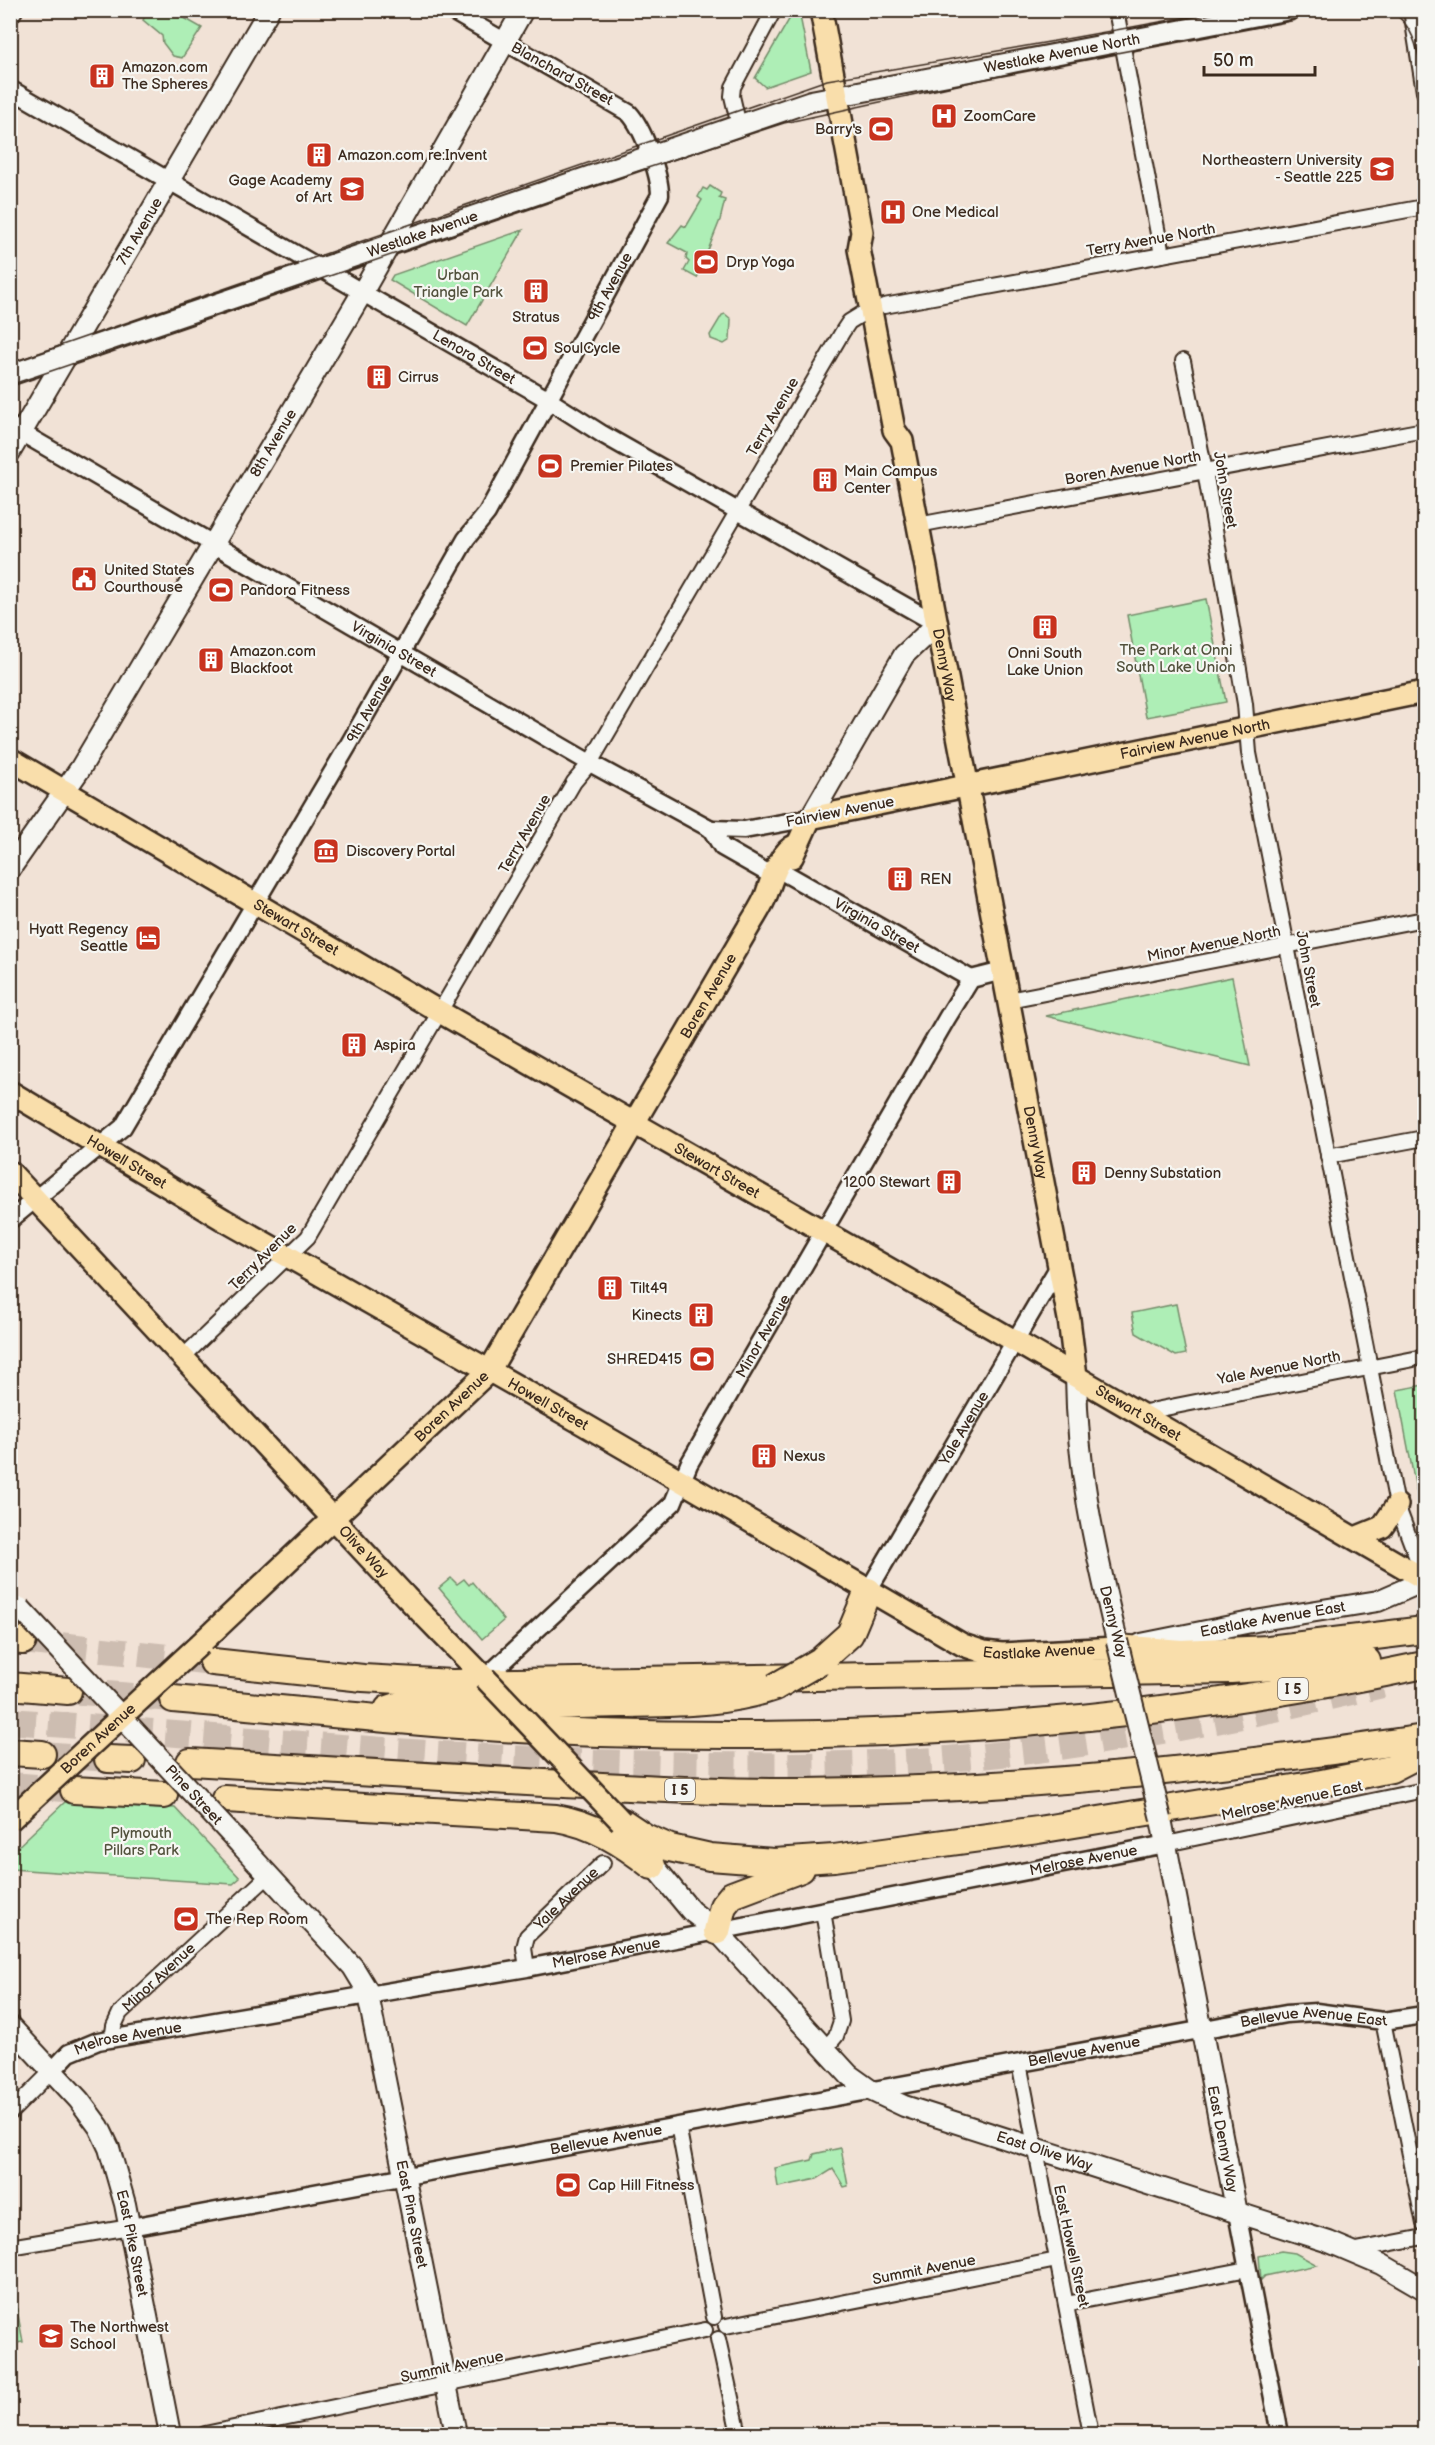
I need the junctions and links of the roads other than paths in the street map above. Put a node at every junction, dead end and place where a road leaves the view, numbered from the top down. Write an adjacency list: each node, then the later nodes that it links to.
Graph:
1 (269, 10): 16 (main road, 7th Avenue)
2 (450, 10): 9 (street, Blanchard Street)
3 (523, 10): 9 (main road, 8th Avenue)
4 (774, 10): 14 (street)
5 (821, 10): 13 (main road, Denny Way)
6 (1116, 10): 10 (street)
7 (1289, 10): 10 (main road, Westlake Avenue North)
8 (1412, 10): 12 (street)
9 (505, 42): 15 (street, Blanchard Street); 18 (main road, 8th Avenue)
10 (1122, 42): 13 (main road, Westlake Avenue North); 19 (street)
11 (10, 89): 16 (street, Lenora Street)
12 (1425, 92)
13 (837, 96): 14 (main road, Westlake Avenue); 22 (main road, Denny Way)
14 (739, 126): 15 (main road, Westlake Avenue)
15 (652, 158): 18 (main road, Westlake Avenue); 26 (street, 9th Avenue)
16 (170, 181): 20 (street, Lenora Street); 23 (main road, 7th Avenue)
17 (1425, 207): 19 (street, Terry Avenue North)
18 (388, 248): 20 (main road, Westlake Avenue); 21 (main road, 8th Avenue)
19 (1162, 255): 22 (street, Terry Avenue North)
20 (321, 269): 21 (street, Lenora Street); 23 (main road, Westlake Avenue)
21 (362, 293): 26 (street, Lenora Street); 33 (main road, 8th Avenue)
22 (877, 307): 31 (street, Terry Avenue); 32 (main road, Denny Way)
23 (68, 355): 25 (main road, Westlake Avenue); 27 (main road, 7th Avenue)
24 (1183, 361): 30 (street, John Street)
25 (10, 375)
26 (547, 399): 31 (street, Lenora Street); 35 (street, 9th Avenue)
27 (16, 429): 29 (main road, 7th Avenue); 33 (street, Virginia Street)
28 (1425, 430): 30 (street, Boren Avenue North)
29 (10, 453)
30 (1205, 471): 32 (street, Boren Avenue North); 37 (street, John Street)
31 (737, 511): 34 (street, Lenora Street); 39 (street, Terry Avenue)
32 (918, 525): 34 (main road, Denny Way)
33 (212, 545): 35 (street, Virginia Street); 41 (main road, 8th Avenue)
34 (937, 624): 40 (main road, Denny Way); 42 (main road, Boren Avenue)
35 (401, 652): 39 (street, Virginia Street); 46 (street, 9th Avenue)
36 (1425, 692): 37 (main road, Fairview Avenue North)
37 (1247, 728): 40 (main road, Fairview Avenue North); 48 (street, John Street)
38 (10, 759): 41 (main road, Stewart Street)
39 (590, 763): 43 (street, Virginia Street); 52 (street, Terry Avenue)
40 (968, 786): 42 (main road, Fairview Avenue); 49 (main road, Denny Way)
41 (66, 792): 44 (main road, 8th Avenue); 46 (main road, Stewart Street)
42 (810, 818): 43 (street, Fairview Avenue); 45 (main road, Boren Avenue)
43 (711, 829): 45 (street, Virginia Street)
44 (10, 869)
45 (775, 880): 50 (street, Virginia Street); 54 (main road, Boren Avenue)
46 (255, 902): 52 (main road, Stewart Street); 56 (street, 9th Avenue)
47 (1425, 919): 48 (street, Minor Avenue North)
48 (1286, 946): 51 (street, Minor Avenue North); 57 (street, John Street)
49 (1003, 970): 50 (street); 51 (main road, Denny Way)
50 (971, 979): 61 (street, Minor Avenue)
51 (1009, 1000): 63 (main road, Denny Way)
52 (440, 1012): 54 (main road, Stewart Street); 62 (street, Terry Avenue)
53 (10, 1092): 56 (main road, Howell Street)
54 (636, 1123): 61 (main road, Stewart Street); 68 (main road, Boren Avenue)
55 (1425, 1138): 57 (street)
56 (100, 1146): 59 (street, 9th Avenue); 62 (main road, Howell Street)
57 (1328, 1156): 67 (street, John Street)
58 (10, 1172): 59 (main road, Olive Way)
59 (36, 1199): 60 (street, 9th Avenue); 65 (main road, Olive Way)
60 (10, 1220)
61 (823, 1231): 64 (main road, Stewart Street); 71 (street, Minor Avenue)
62 (289, 1257): 65 (street, Terry Avenue); 68 (main road, Howell Street)
63 (1059, 1266): 64 (street, Yale Avenue); 69 (main road, Denny Way)
64 (1016, 1341): 69 (main road, Stewart Street); 76 (street, Yale Avenue)
65 (183, 1357): 73 (main road, Olive Way)
66 (1425, 1357): 67 (street, Yale Avenue North)
67 (1370, 1368): 70 (street, Yale Avenue North); 72 (street, John Street)
68 (489, 1371): 71 (main road, Howell Street); 73 (main road, Boren Avenue)
69 (1076, 1376): 70 (main road, Stewart Street); 105 (main road, Denny Way, bridge)
70 (1140, 1413): 74 (main road, Stewart Street)
71 (682, 1482): 76 (main road, Howell Street); 85 (street, Minor Avenue)
72 (1397, 1505): 74 (main road); 75 (street, John Street)
73 (335, 1519): 85 (main road, Olive Way); 91 (main road, Boren Avenue, bridge)
74 (1355, 1538): 75 (main road, Stewart Street)
75 (1425, 1579): 80 (main road, Eastlake Avenue East)
76 (868, 1591): 79 (main road, Howell Street); 90 (highway, bridge)
77 (15, 1603): 91 (main road, Pine Street, bridge)
78 (1425, 1630): 80 (highway)
79 (963, 1645): 80 (main road, Eastlake Avenue)
80 (1117, 1648)
81 (1425, 1657): 82 (highway)
82 (213, 1662)
83 (1425, 1665): 90 (highway, I 5)
84 (1425, 1675): 86 (highway)
85 (485, 1678): 104 (main road, Olive Way, bridge)
86 (1384, 1684)
87 (10, 1686): 88 (highway)
88 (68, 1691)
89 (173, 1699): 90 (highway, I 5)
90 (364, 1717)
91 (121, 1719): 103 (main road, Boren Avenue, bridge); 109 (main road, Pine Street, bridge)
92 (1425, 1722): 97 (highway)
93 (1425, 1738): 97 (highway, I 5)
94 (10, 1752): 96 (highway)
95 (1425, 1752): 106 (highway)
96 (42, 1754)
97 (1312, 1755): 98 (highway, I 5)
98 (190, 1761)
99 (74, 1790): 101 (highway)
100 (1425, 1790): 105 (street, Melrose Avenue East)
101 (165, 1795)
102 (225, 1799): 108 (highway)
103 (10, 1820)
104 (621, 1821): 106 (highway); 108 (main road, Olive Way)
105 (1166, 1844): 110 (street, Melrose Avenue); 117 (main road, East Denny Way)
106 (834, 1858): 111 (highway)
107 (603, 1863): 112 (street, Yale Avenue)
108 (652, 1866): 111 (main road, Olive Way)
109 (269, 1875): 113 (main road, Pine Street); 118 (street, Minor Avenue)
110 (823, 1911): 111 (street, Melrose Avenue); 119 (street)
111 (717, 1931): 112 (street, Melrose Avenue); 119 (main road, East Olive Way)
112 (526, 1968): 113 (street, Melrose Avenue)
113 (369, 1996): 118 (street, Melrose Avenue); 126 (main road, East Pine Street)
114 (1425, 2015): 115 (street, Bellevue Avenue East)
115 (1383, 2021): 117 (street, Bellevue Avenue East); 128 (street)
116 (10, 2026): 121 (main road, East Pike Street)
117 (1202, 2031): 120 (street, Bellevue Avenue); 127 (main road, East Denny Way)
118 (112, 2039): 121 (street, Melrose Avenue)
119 (825, 2049): 122 (main road, East Olive Way)
120 (1019, 2063): 122 (street, Bellevue Avenue); 125 (street, East Howell Street)
121 (52, 2071): 123 (street); 129 (main road, East Pike Street)
122 (870, 2090): 124 (street, Bellevue Avenue); 125 (main road, East Olive Way)
123 (10, 2113)
124 (678, 2125): 126 (street, Bellevue Avenue); 137 (street)
125 (1034, 2148): 127 (main road, East Olive Way); 133 (street, East Howell Street)
126 (403, 2176): 129 (street, Bellevue Avenue); 141 (main road, East Pine Street)
127 (1237, 2213): 132 (main road, East Olive Way); 134 (street, East Denny Way)
128 (1425, 2224)
129 (130, 2227): 131 (street, Bellevue Avenue); 142 (main road, East Pike Street)
130 (1425, 2237): 132 (street)
131 (10, 2247)
132 (1351, 2251): 135 (main road, East Olive Way)
133 (1057, 2260): 136 (street, East Howell Street); 138 (street, Summit Avenue)
134 (1248, 2269): 136 (street); 147 (street, East Denny Way)
135 (1425, 2289)
136 (1066, 2304): 146 (street, East Howell Street)
137 (714, 2317): 138 (street); 139 (street)
138 (726, 2326): 140 (street)
139 (705, 2330): 140 (street); 141 (street, Summit Avenue)
140 (718, 2339): 145 (street)
141 (445, 2385): 143 (street, Summit Avenue); 144 (main road, East Pine Street)
142 (170, 2434)
143 (206, 2434)
144 (456, 2434)
145 (739, 2434)
146 (1090, 2434)
147 (1281, 2434)

